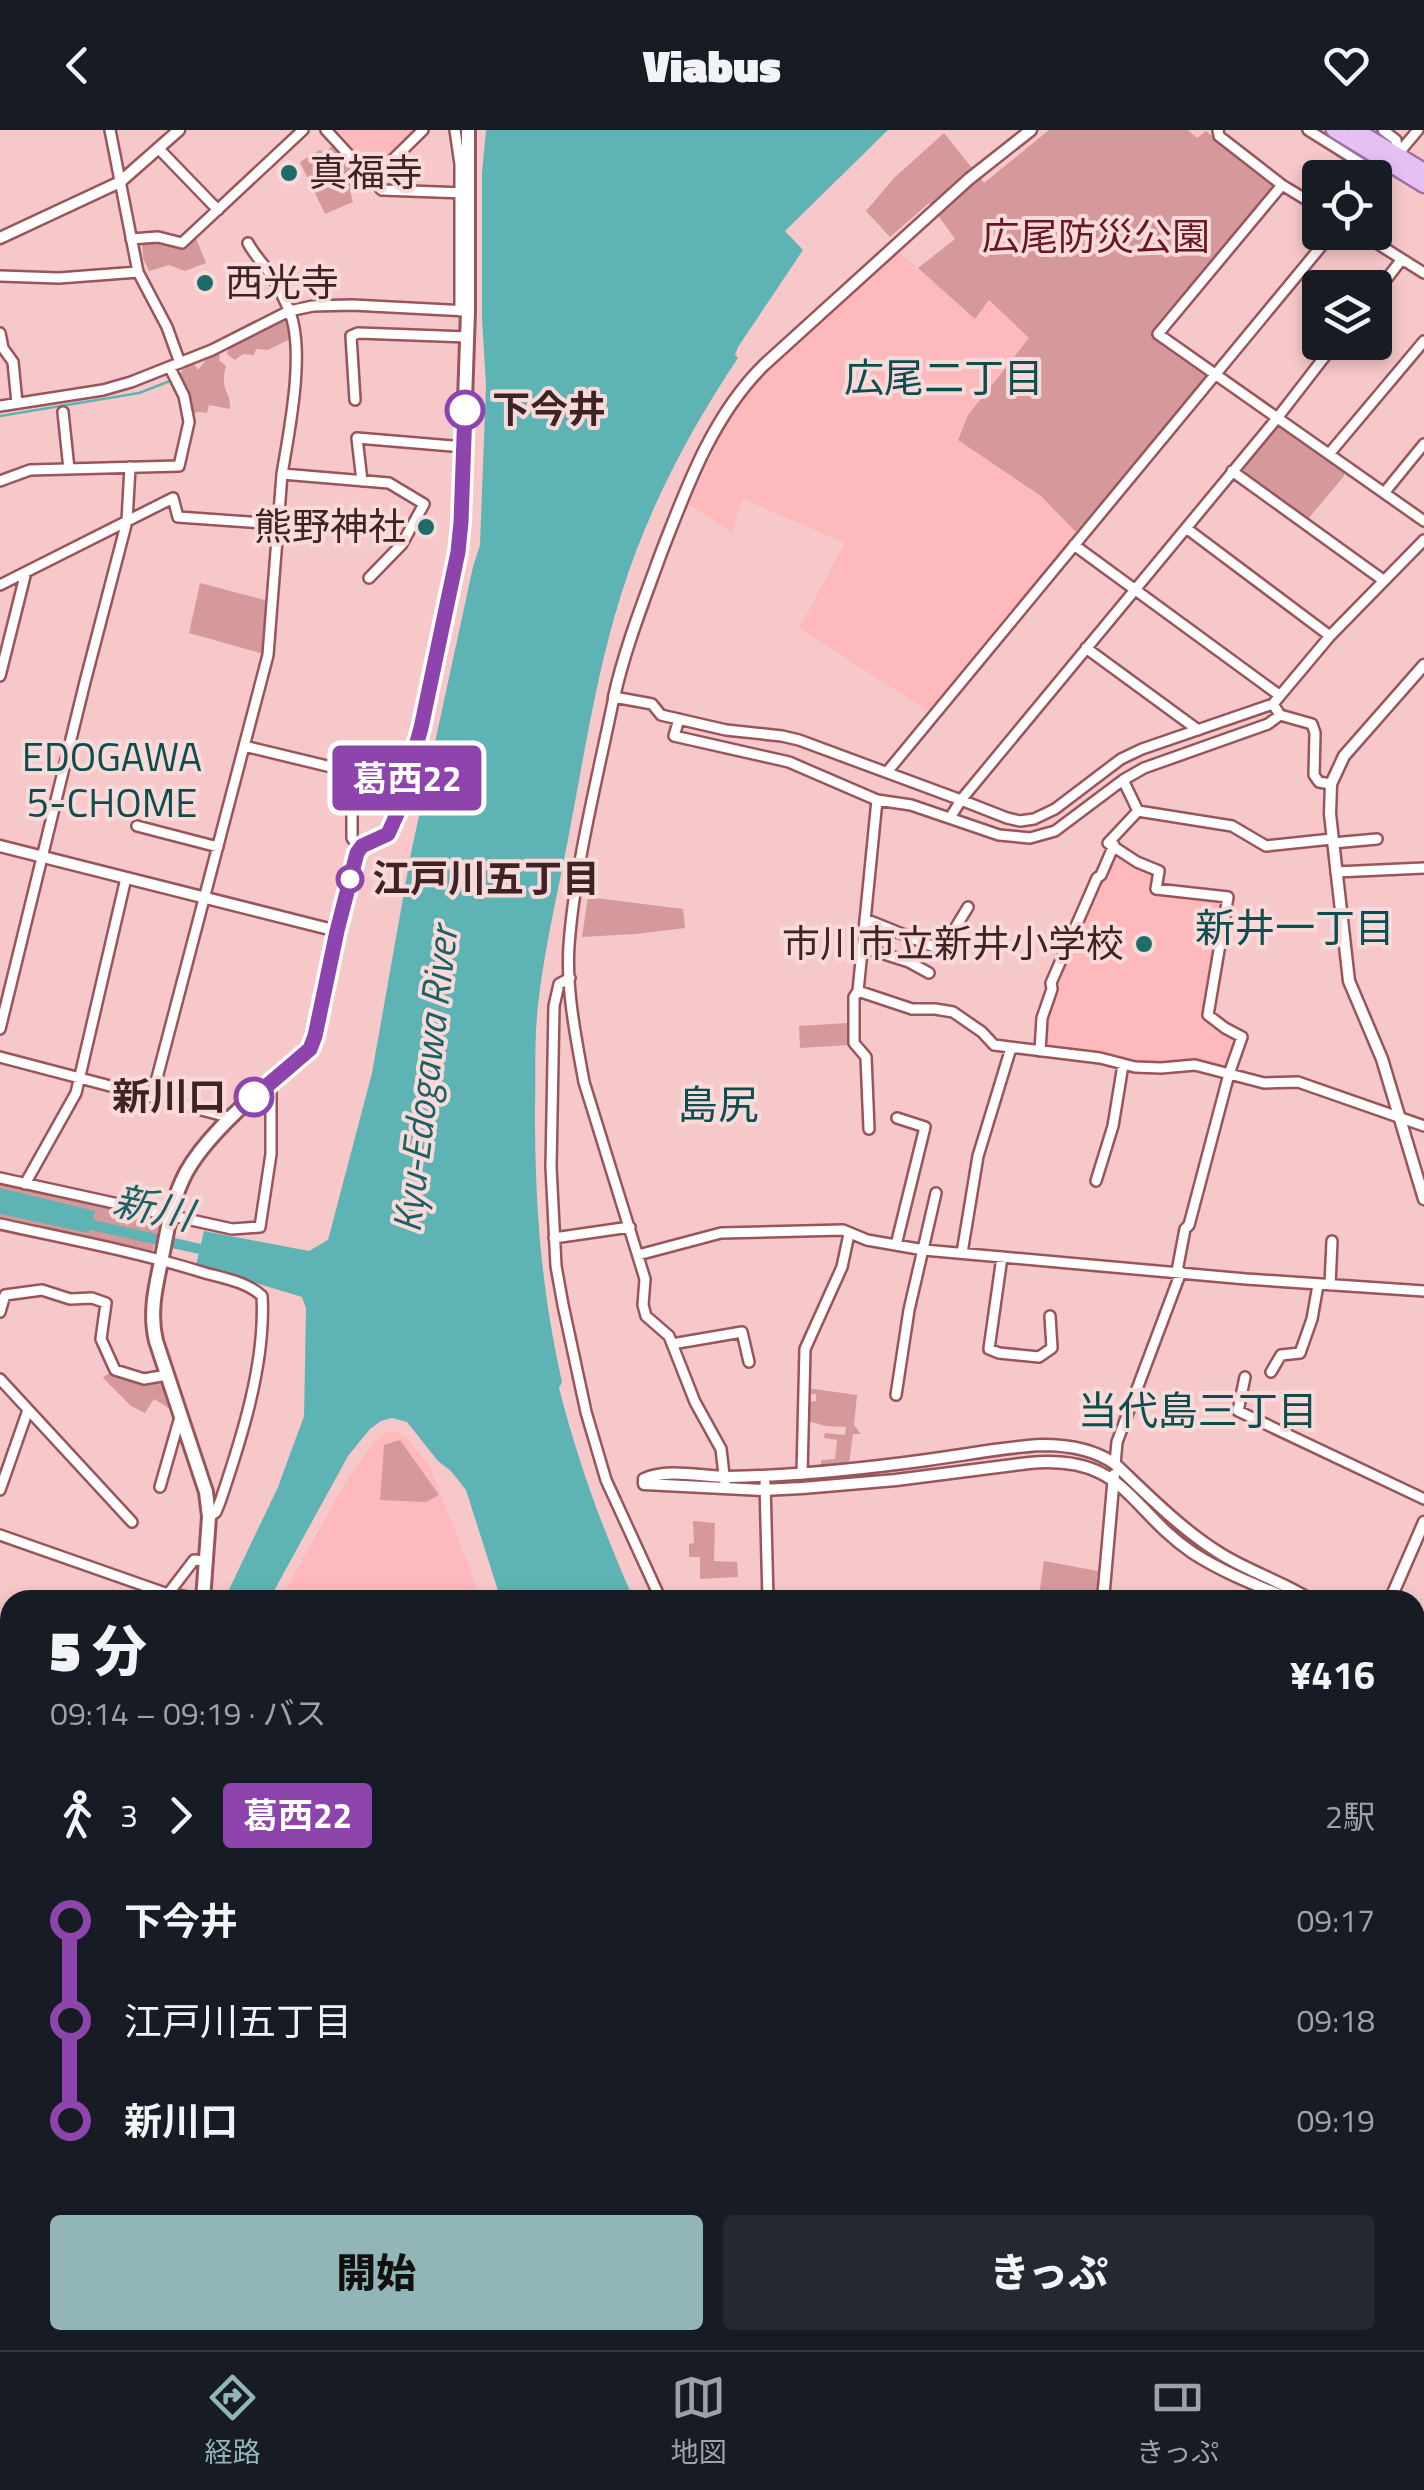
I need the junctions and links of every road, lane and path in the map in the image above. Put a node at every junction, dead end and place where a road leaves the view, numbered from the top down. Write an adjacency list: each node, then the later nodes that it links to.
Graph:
1 (110, 130): 19 (street)
2 (179, 130): 15 (street)
3 (303, 130): 24 (street)
4 (326, 130): 18 (street)
5 (423, 130): 18 (street)
6 (455, 130): 22 (street)
7 (468, 130): 22 (main road)
8 (1030, 130): 76 (street)
9 (1218, 130): 20 (street)
10 (1308, 130): 16 (street)
11 (1334, 130): 16 (main road)
12 (1356, 130): 16 (main road)
13 (1383, 130): 16 (street)
14 (1418, 130): 16 (street)
15 (159, 148): 19 (street); 24 (street)
16 (1394, 160): 17 (main road); 21 (main road)
17 (1424, 171)
18 (372, 180): 22 (street)
19 (120, 182): 25 (street); 26 (street)
20 (1282, 185): 23 (street); 42 (street)
21 (1424, 185)
22 (465, 193): 36 (main road)
23 (1302, 197)
24 (218, 210): 26 (street)
25 (0, 238)
26 (132, 239): 31 (street)
27 (248, 243): 35 (street)
28 (1318, 250): 42 (street)
29 (1388, 250): 30 (street)
30 (1402, 259): 32 (street); 33 (street)
31 (138, 272): 34 (street); 41 (street)
32 (1392, 272)
33 (1424, 273)
34 (0, 276)
35 (289, 311): 36 (street); 41 (street); 54 (street)
36 (464, 311): 38 (main road)
37 (0, 333): 44 (street)
38 (468, 337): 43 (street); 49 (main road)
39 (1424, 341): 50 (street)
40 (1322, 360): 47 (street)
41 (175, 365): 44 (street); 51 (street)
42 (1216, 373): 47 (street); 63 (street)
43 (355, 400)
44 (17, 403): 45 (street)
45 (0, 406)
46 (64, 412): 52 (street)
47 (1278, 417): 50 (street); 53 (street)
48 (1424, 444): 57 (street)
49 (464, 446): 56 (street); 95 (main road)
50 (1330, 454): 57 (street)
51 (130, 467): 52 (street); 58 (street)
52 (70, 469): 55 (street)
53 (1232, 472): 61 (street); 66 (street)
54 (282, 474): 56 (street); 60 (street)
55 (0, 480)
56 (362, 481): 65 (street)
57 (1384, 493): 59 (street)
58 (127, 521): 60 (street); 64 (street); 96 (street)
59 (1424, 522)
60 (277, 524): 81 (street)
61 (1186, 528): 68 (street); 71 (street)
62 (1424, 540): 66 (street)
63 (1074, 545): 68 (street); 82 (street)
64 (26, 572): 67 (street); 70 (street)
65 (369, 578)
66 (1383, 580): 71 (street)
67 (0, 585)
68 (1134, 590): 72 (street); 77 (street)
69 (0, 626): 70 (street)
70 (12, 629): 73 (street)
71 (1330, 636): 77 (street)
72 (1086, 648): 80 (street); 86 (street)
73 (3, 656): 75 (street)
74 (1424, 666): 84 (street)
75 (0, 676)
76 (614, 697): 79 (street); 106 (street)
77 (1276, 699): 78 (street); 80 (street)
78 (1280, 715): 83 (street); 84 (street)
79 (679, 718): 82 (street); 85 (street)
80 (1198, 730): 86 (street)
81 (244, 746): 94 (street); 95 (street)
82 (887, 772): 86 (street)
83 (1124, 780): 87 (street); 88 (street)
84 (1331, 784): 91 (street)
85 (878, 800): 88 (street); 102 (street)
86 (961, 800): 88 (street)
87 (1138, 811): 91 (street); 92 (street)
88 (950, 818)
89 (137, 826): 94 (street)
90 (1377, 839): 91 (street)
91 (1332, 841): 98 (street)
92 (1114, 845): 110 (street); 113 (street)
93 (0, 846): 96 (street)
94 (218, 847): 100 (street)
95 (360, 848): 103 (main road)
96 (43, 857): 99 (street); 108 (street)
97 (1424, 868): 98 (street)
98 (1336, 872): 117 (street)
99 (126, 878): 100 (street); 114 (street)
100 (204, 898): 103 (street); 116 (street)
101 (968, 907): 102 (street)
102 (865, 919): 104 (street)
103 (337, 931): 115 (main road)
104 (862, 947): 105 (street); 107 (street)
105 (928, 973)
106 (570, 978): 129 (street); 131 (street)
107 (858, 991): 109 (street); 121 (street)
108 (0, 1029)
109 (1011, 1048): 110 (street); 135 (street)
110 (1040, 1051): 112 (street)
111 (0, 1057): 114 (street)
112 (1123, 1065): 113 (street); 123 (street)
113 (1230, 1074): 117 (street); 139 (street)
114 (79, 1078): 116 (street); 124 (street)
115 (268, 1084): 118 (main road); 127 (street)
116 (152, 1097): 118 (street)
117 (1399, 1117): 120 (street); 126 (street)
118 (232, 1118): 127 (main road)
119 (898, 1118): 133 (street)
120 (1424, 1126)
121 (869, 1128)
122 (0, 1178): 124 (street)
123 (1096, 1182)
124 (26, 1184): 127 (street)
125 (936, 1192): 134 (street)
126 (1424, 1198)
127 (170, 1218): 137 (main road)
128 (0, 1224): 137 (street)
129 (630, 1227): 131 (street); 136 (street)
130 (849, 1234): 133 (street); 136 (street); 157 (street)
131 (554, 1238): 173 (street)
132 (1332, 1241): 141 (street)
133 (896, 1245): 134 (street)
134 (924, 1250): 135 (street); 151 (street)
135 (962, 1254): 138 (street)
136 (638, 1255): 145 (street)
137 (162, 1257): 148 (main road); 165 (street)
138 (1002, 1257): 139 (street); 144 (street)
139 (1179, 1272): 140 (street); 156 (street)
140 (1318, 1284): 141 (street); 147 (street)
141 (1330, 1286): 142 (street)
142 (1424, 1292)
143 (0, 1312): 148 (street)
144 (1050, 1316)
145 (672, 1344): 146 (street); 160 (street)
146 (749, 1362)
147 (1271, 1372)
148 (167, 1375): 153 (main road)
149 (1245, 1377): 164 (street)
150 (0, 1379): 152 (street)
151 (896, 1395)
152 (28, 1410): 155 (street); 166 (street)
153 (180, 1416): 161 (street); 165 (main road)
154 (0, 1451): 155 (street)
155 (12, 1454): 162 (street)
156 (1115, 1464): 157 (street); 159 (street); 177 (street)
157 (802, 1474): 158 (street)
158 (766, 1475): 160 (street); 163 (street)
159 (1114, 1480): 163 (street); 175 (street); 176 (street)
160 (725, 1482): 160 (street); 163 (street)
161 (160, 1487)
162 (0, 1490)
163 (763, 1490): 174 (street)
164 (1424, 1499)
165 (208, 1518): 169 (main road)
166 (132, 1522)
167 (1424, 1522): 178 (street)
168 (0, 1535): 170 (street)
169 (206, 1561): 171 (street); 172 (main road)
170 (147, 1590)
171 (171, 1590)
172 (203, 1590)
173 (657, 1590)
174 (768, 1590)
175 (1104, 1590)
176 (1267, 1590)
177 (1290, 1590)
178 (1394, 1590)

